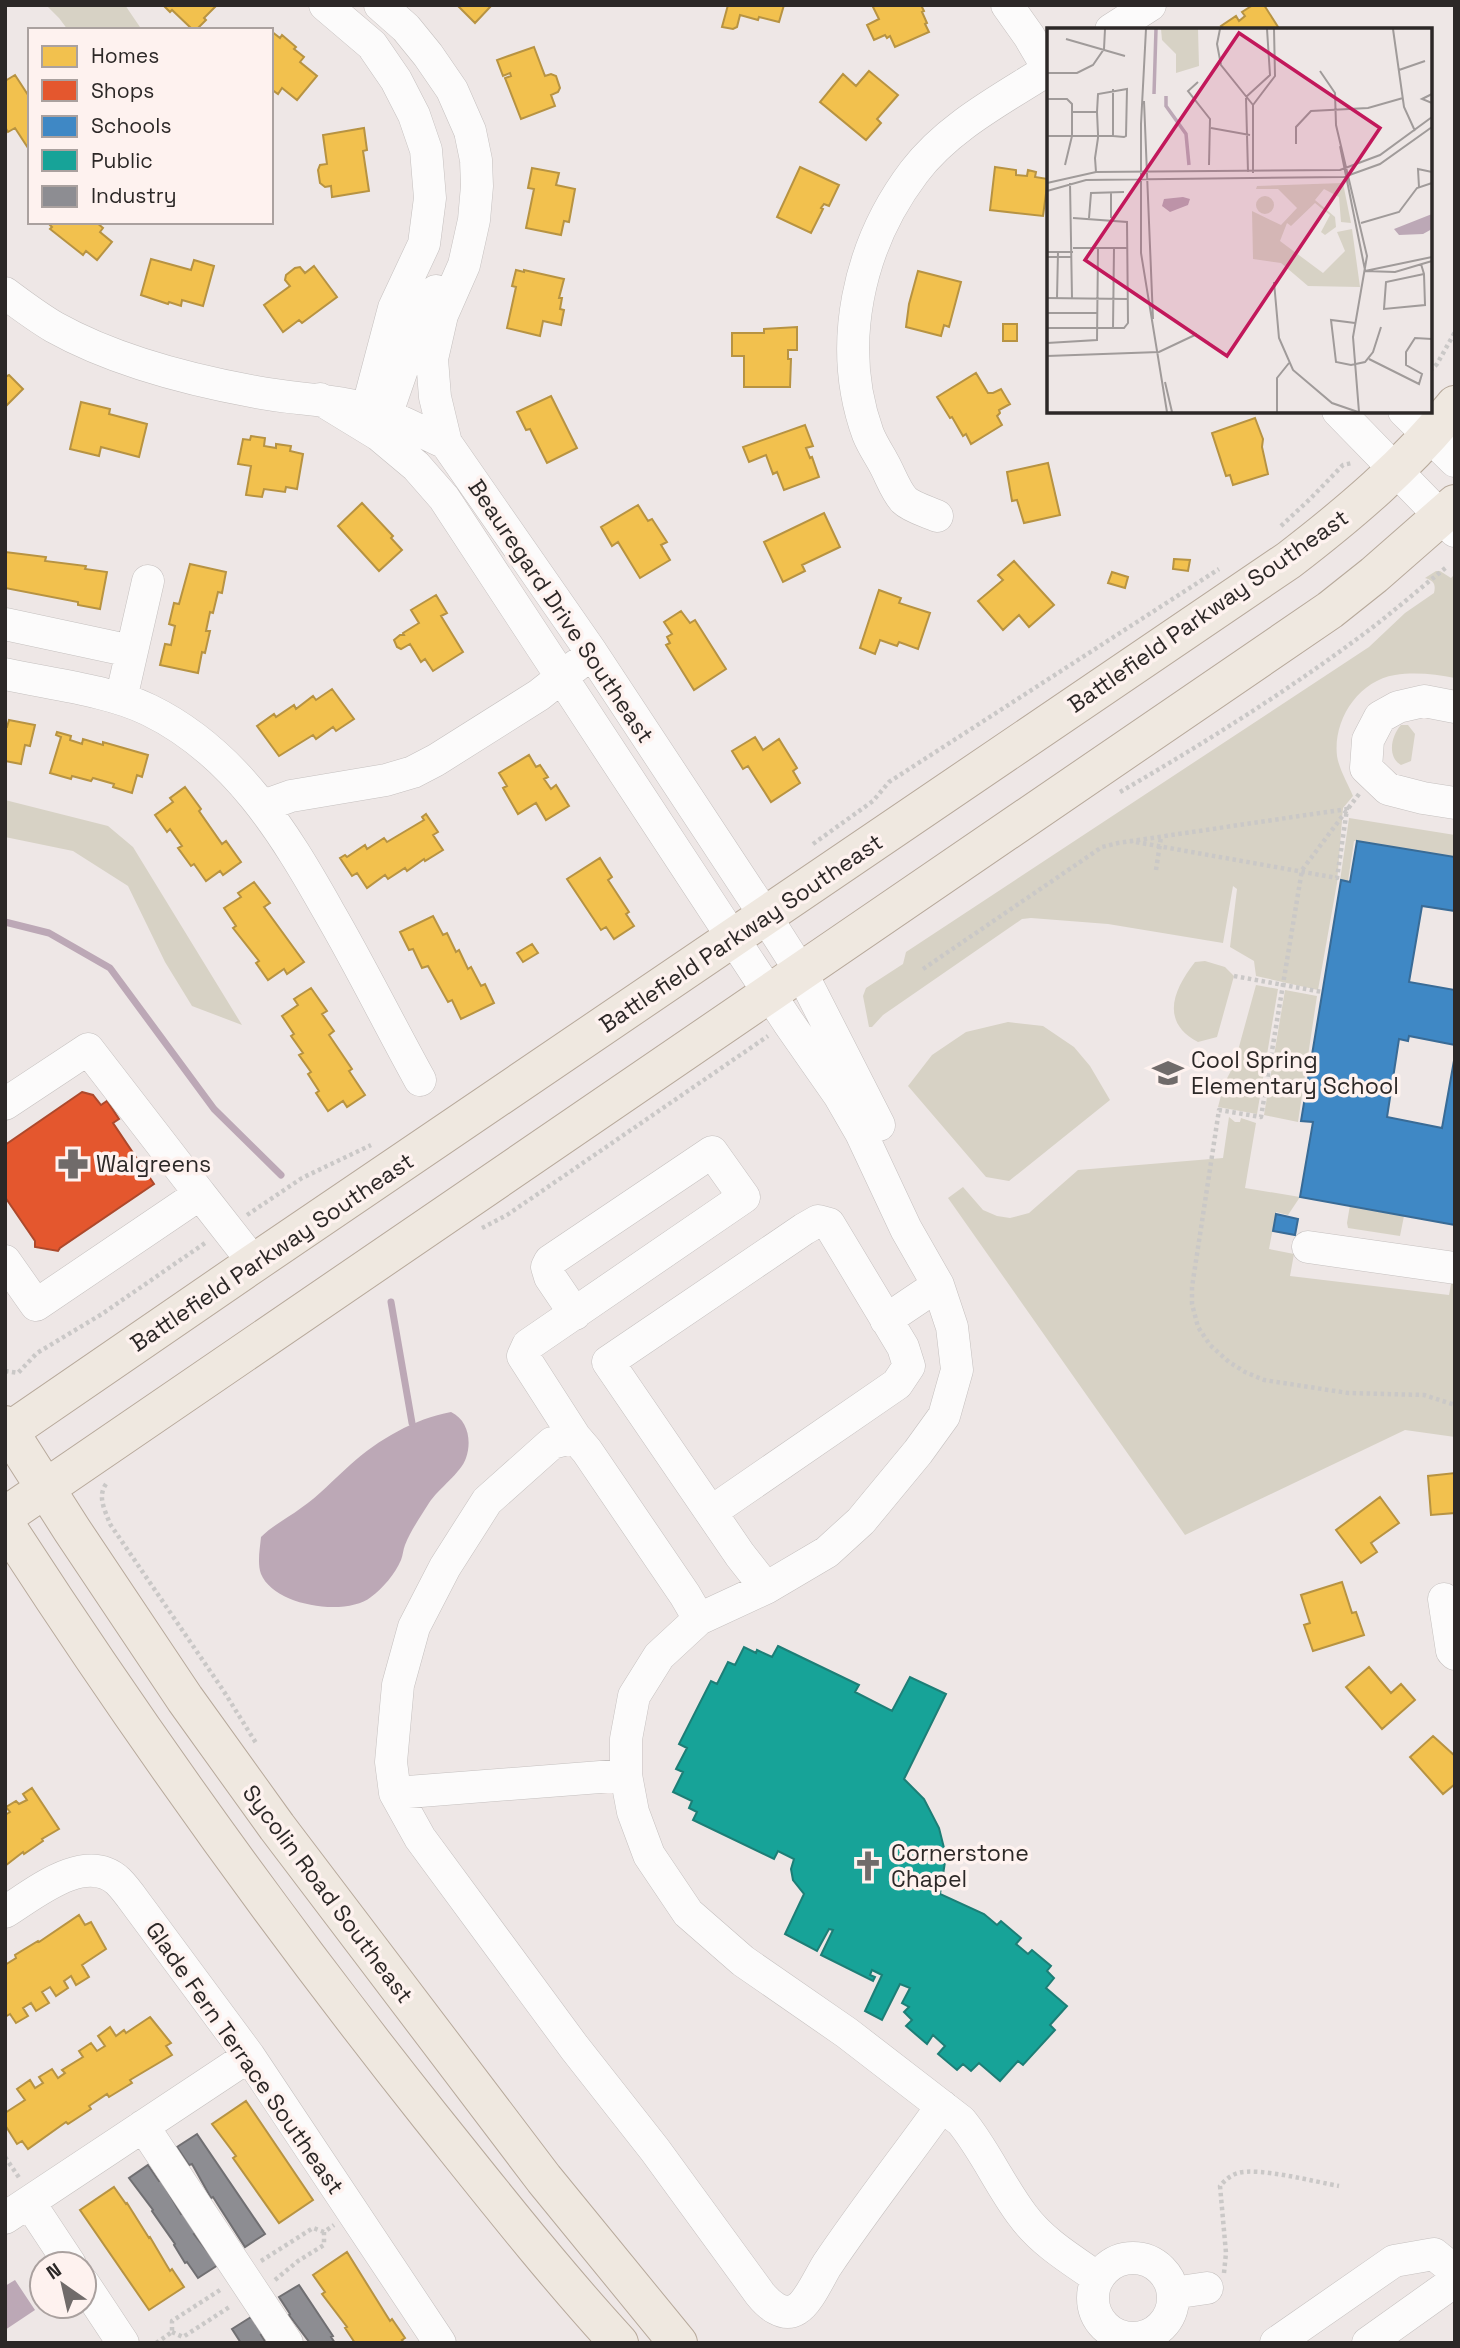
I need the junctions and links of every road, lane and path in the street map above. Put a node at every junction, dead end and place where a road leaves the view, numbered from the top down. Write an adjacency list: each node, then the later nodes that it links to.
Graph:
1 (325, 5): 16 (street)
2 (380, 5): 8 (street, Beauregard Drive Southeast)
3 (1007, 5): 6 (street)
4 (1150, 5): 5 (street)
5 (1114, 28)
6 (1047, 66)
7 (1047, 70): 20 (street)
8 (474, 220): 16 (street, Beauregard Drive Southeast); 18 (street, Beauregard Drive Southeast)
9 (5, 283): 11 (street)
10 (5, 293): 11 (street)
11 (33, 314): 16 (street)
12 (1455, 332): 13 (path)
13 (1432, 369)
14 (1455, 405): 17 (main road, Battlefield Parkway Southeast)
15 (1340, 413): 19 (street)
16 (374, 422): 18 (street); 27 (street, Beauregard Drive Southeast)
17 (1429, 436): 19 (main road, Battlefield Parkway Southeast)
18 (446, 443): 25 (street, Beauregard Drive Southeast)
19 (1395, 471): 21 (street); 39 (main road, Battlefield Parkway Southeast)
20 (937, 516)
21 (1450, 517): 42 (main road)
22 (148, 581): 24 (street)
23 (5, 624): 24 (street)
24 (131, 651): 28 (street)
25 (592, 653): 27 (street); 39 (street, Beauregard Drive Southeast)
26 (5, 674): 28 (street)
27 (561, 678): 32 (street); 40 (street, Beauregard Drive Southeast)
28 (121, 699): 32 (street)
29 (1455, 707): 30 (street)
30 (1367, 768): 31 (street); 33 (path)
31 (1455, 803)
32 (263, 806): 47 (street)
33 (1348, 810): 34 (path); 38 (path); 38 (path)
34 (1161, 837): 35 (path); 36 (path)
35 (1130, 841): 36 (path); 41 (path)
36 (1160, 846): 37 (path); 38 (path)
37 (1156, 870)
38 (1301, 870): 44 (path)
39 (766, 916): 40 (main road, Battlefield Parkway Southeast); 42 (street, Beauregard Drive Southeast)
40 (734, 938): 46 (street, Beauregard Drive Southeast); 52 (main road, Battlefield Parkway Southeast)
41 (923, 969)
42 (801, 972): 46 (main road); 54 (street, Beauregard Drive Southeast)
43 (1234, 976): 44 (path)
44 (1283, 985): 45 (path); 59 (path)
45 (1322, 992)
46 (770, 993): 54 (street, Beauregard Drive Southeast); 62 (main road)
47 (420, 1080)
48 (5, 1104): 49 (street)
49 (200, 1194): 51 (street); 52 (street)
50 (1308, 1247): 53 (street)
51 (5, 1261)
52 (254, 1262): 60 (main road, Battlefield Parkway Southeast)
53 (1455, 1268)
54 (938, 1284): 56 (street); 66 (street)
55 (575, 1314): 55 (street); 61 (street)
56 (886, 1320): 63 (street); 63 (street)
57 (5, 1371): 58 (path)
58 (18, 1374)
59 (1455, 1405)
60 (7, 1431): 62 (main road, Sycolin Road Southeast)
61 (575, 1437): 68 (street); 71 (street)
62 (45, 1488): 64 (main road); 100 (main road, Sycolin Road Southeast)
63 (711, 1511): 66 (street)
64 (5, 1516)
65 (5, 1524): 99 (main road)
66 (766, 1588): 68 (street)
67 (1444, 1599): 69 (street)
68 (699, 1619): 70 (street)
69 (1455, 1654)
70 (626, 1775): 71 (street); 74 (street)
71 (395, 1793): 74 (street)
72 (5, 1912): 73 (street, Glade Fern Terrace Southeast)
73 (248, 2056): 75 (street); 98 (street, Glade Fern Terrace Southeast)
74 (942, 2106): 84 (street)
75 (143, 2126): 78 (street); 97 (street)
76 (5, 2157): 78 (path)
77 (1339, 2186): 88 (path)
78 (19, 2202): 81 (street)
79 (341, 2221): 80 (path)
80 (324, 2232): 82 (path); 86 (path)
81 (58, 2250)
82 (258, 2263)
83 (1455, 2271): 101 (street)
84 (1098, 2278): 89 (street); 93 (street)
85 (1455, 2281): 102 (street)
86 (272, 2283)
87 (222, 2288): 92 (path)
88 (1207, 2288): 89 (street)
89 (1173, 2293): 94 (street)
90 (234, 2304): 92 (path)
91 (98, 2305): 95 (street)
92 (172, 2332): 96 (path)
93 (1108, 2336): 94 (street)
94 (1144, 2339)
95 (124, 2343)
96 (156, 2343)
97 (287, 2343)
98 (440, 2343)
99 (619, 2343)
100 (678, 2343)
101 (1276, 2343)
102 (1368, 2343)

